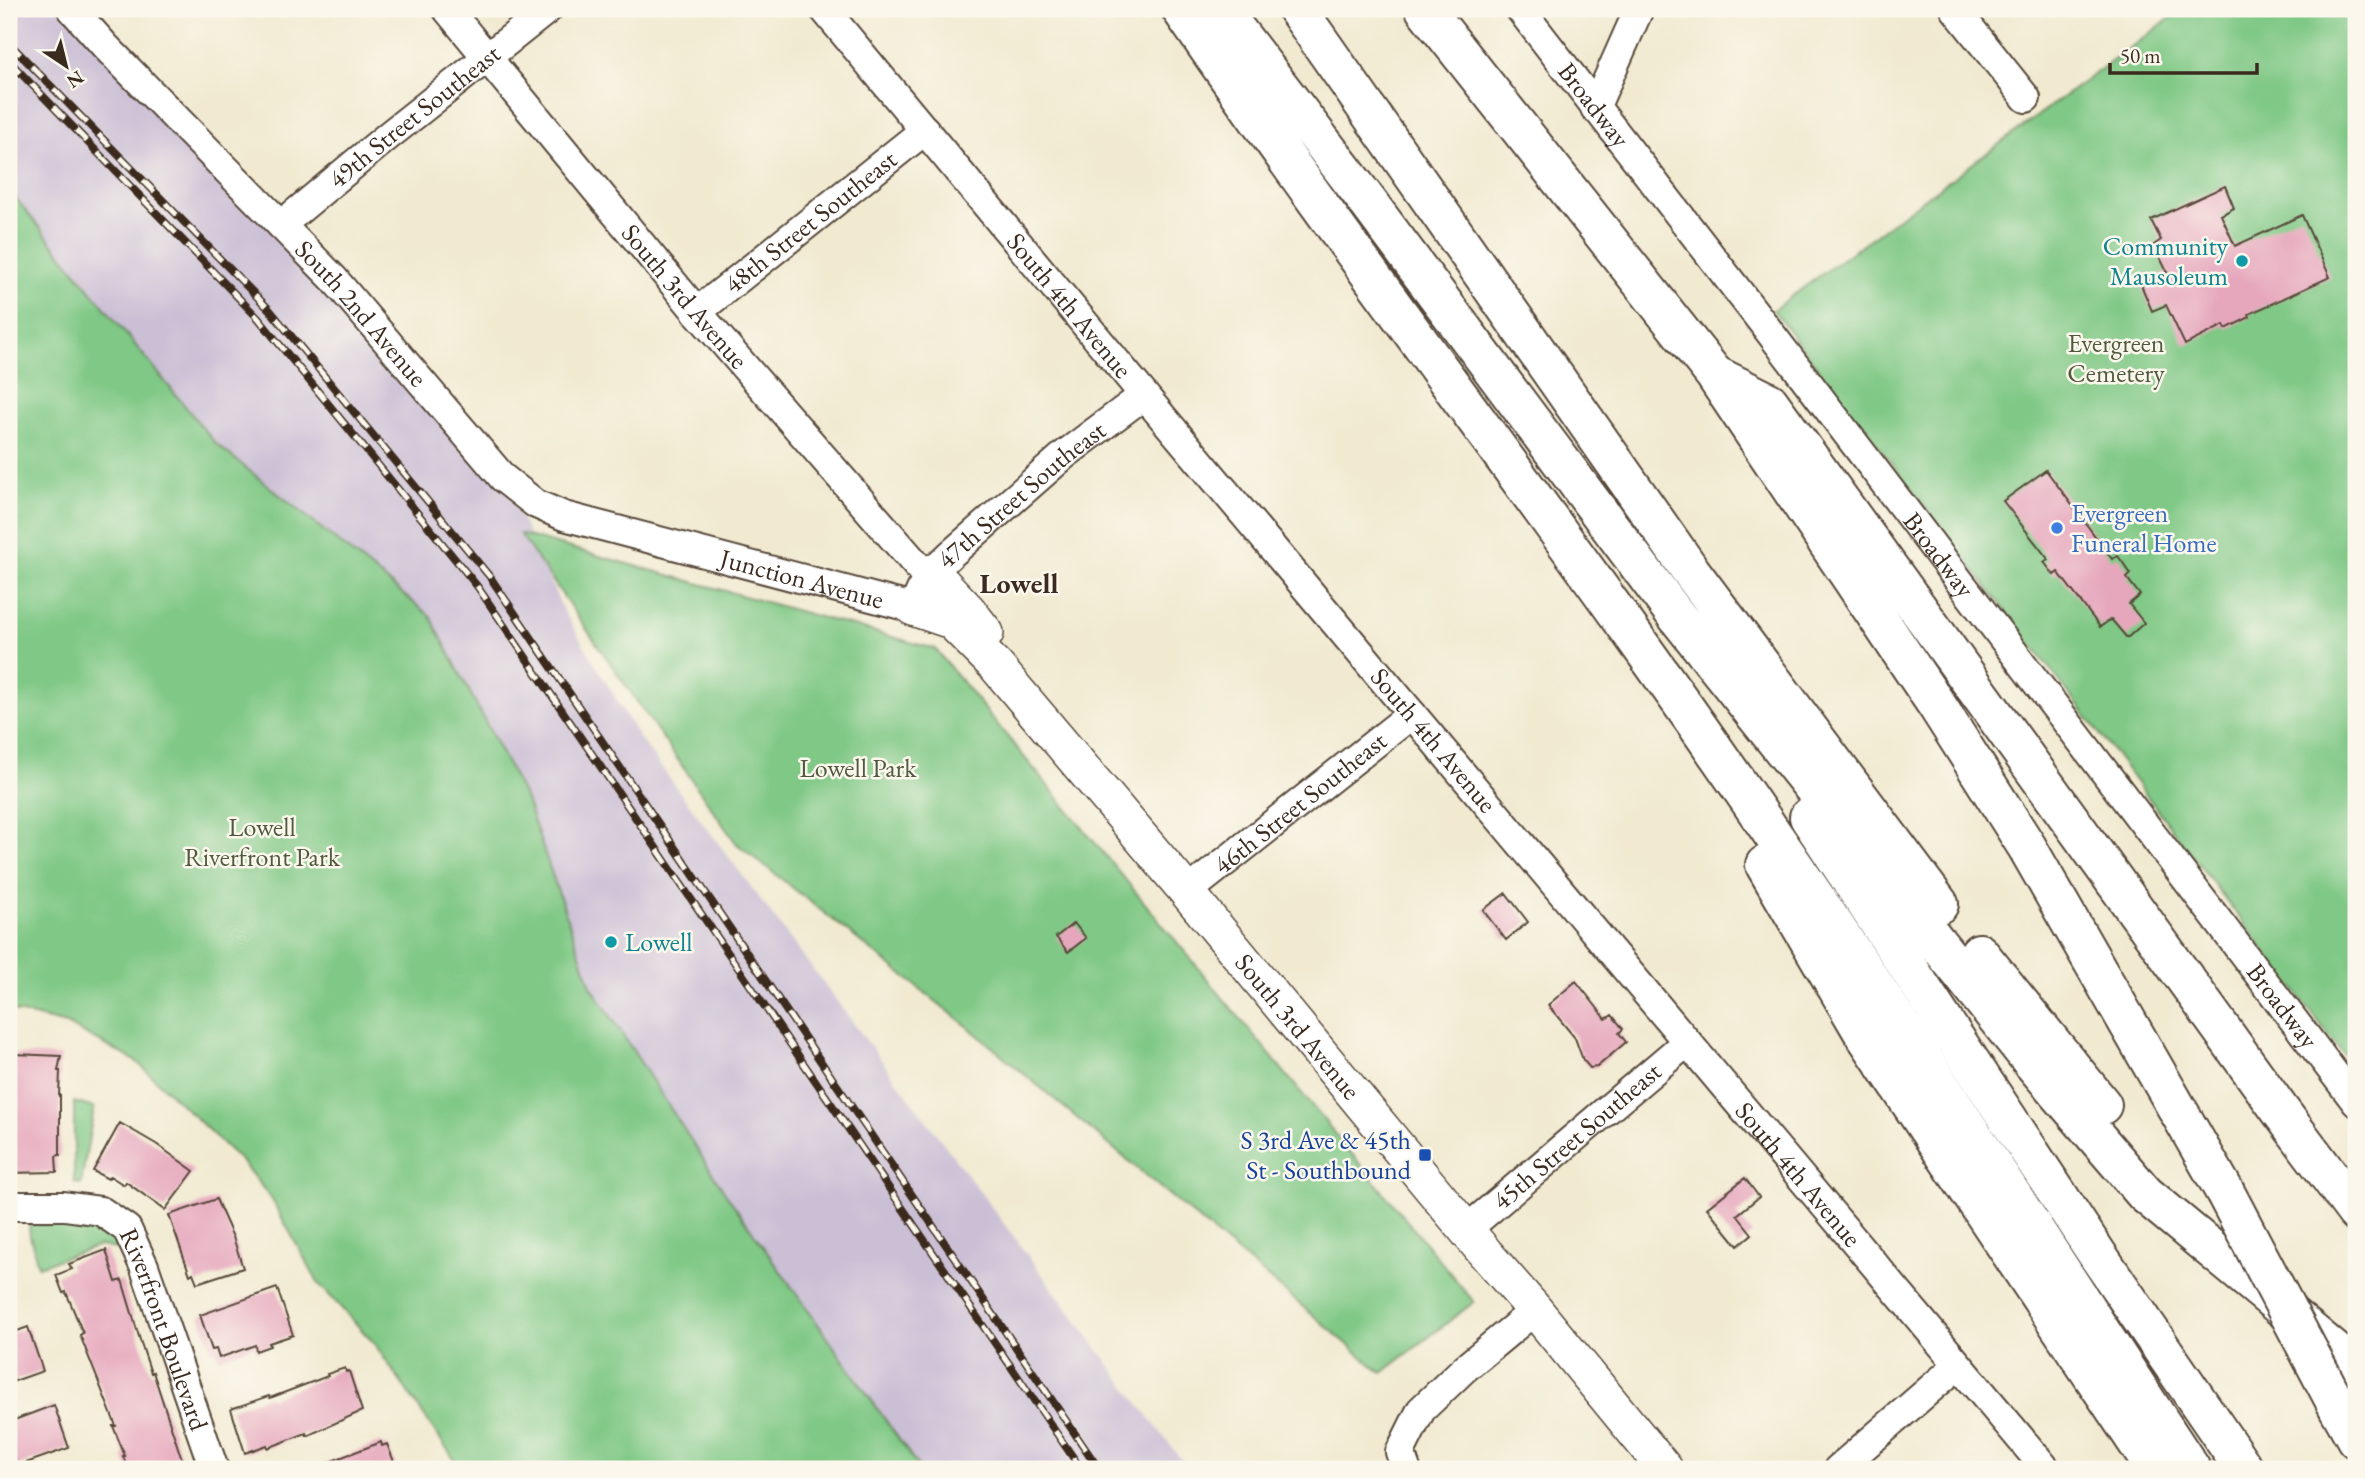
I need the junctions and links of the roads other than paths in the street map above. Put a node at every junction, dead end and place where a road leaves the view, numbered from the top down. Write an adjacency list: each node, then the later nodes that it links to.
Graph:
1 (72, 9): 16 (street, South 2nd Avenue)
2 (447, 9): 12 (street, South 3rd Avenue)
3 (548, 9): 12 (street, 49th Street Southeast)
4 (824, 9): 15 (street, South 4th Avenue)
5 (1181, 9): 22 (highway)
6 (1220, 9): 23 (highway)
7 (1297, 9): 32 (highway)
8 (1425, 9): 18 (highway)
9 (1520, 9): 14 (street, Broadway)
10 (1639, 9): 14 (street)
11 (1955, 9): 13 (street)
12 (488, 57): 16 (street, 49th Street Southeast); 17 (street, South 3rd Avenue)
13 (2026, 98)
14 (1595, 108): 27 (street, Broadway)
15 (925, 130): 17 (street, 48th Street Southeast); 19 (street, South 4th Avenue)
16 (282, 225): 20 (street, South 2nd Avenue)
17 (697, 312): 21 (street, South 3rd Avenue)
18 (1714, 374): 29 (highway); 35 (highway, bridge)
19 (1144, 395): 21 (street, 47th Street Southeast); 24 (street, South 4th Avenue)
20 (690, 551): 21 (street, Junction Avenue)
21 (924, 586): 25 (main road, South 3rd Avenue)
22 (1613, 606): 41 (highway); 42 (highway)
23 (1675, 614): 34 (highway); 43 (highway)
24 (1412, 713): 25 (street, 46th Street Southeast); 26 (street, South 4th Avenue)
25 (1187, 892): 30 (main road, South 3rd Avenue)
26 (1687, 1042): 30 (street, 45th Street Southeast); 33 (street, South 4th Avenue)
27 (2356, 1102)
28 (9, 1206): 36 (street, Riverfront Boulevard)
29 (2356, 1212)
30 (1467, 1229): 31 (main road, South 3rd Avenue)
31 (1535, 1310): 37 (street); 38 (main road, South 3rd Avenue)
32 (2356, 1342)
33 (1958, 1365): 39 (street); 40 (street, South 4th Avenue)
34 (2356, 1368)
35 (2348, 1424)
36 (214, 1469)
37 (1406, 1469)
38 (1665, 1469)
39 (1838, 1469)
40 (2046, 1469)
41 (2155, 1469)
42 (2191, 1469)
43 (2244, 1469)

